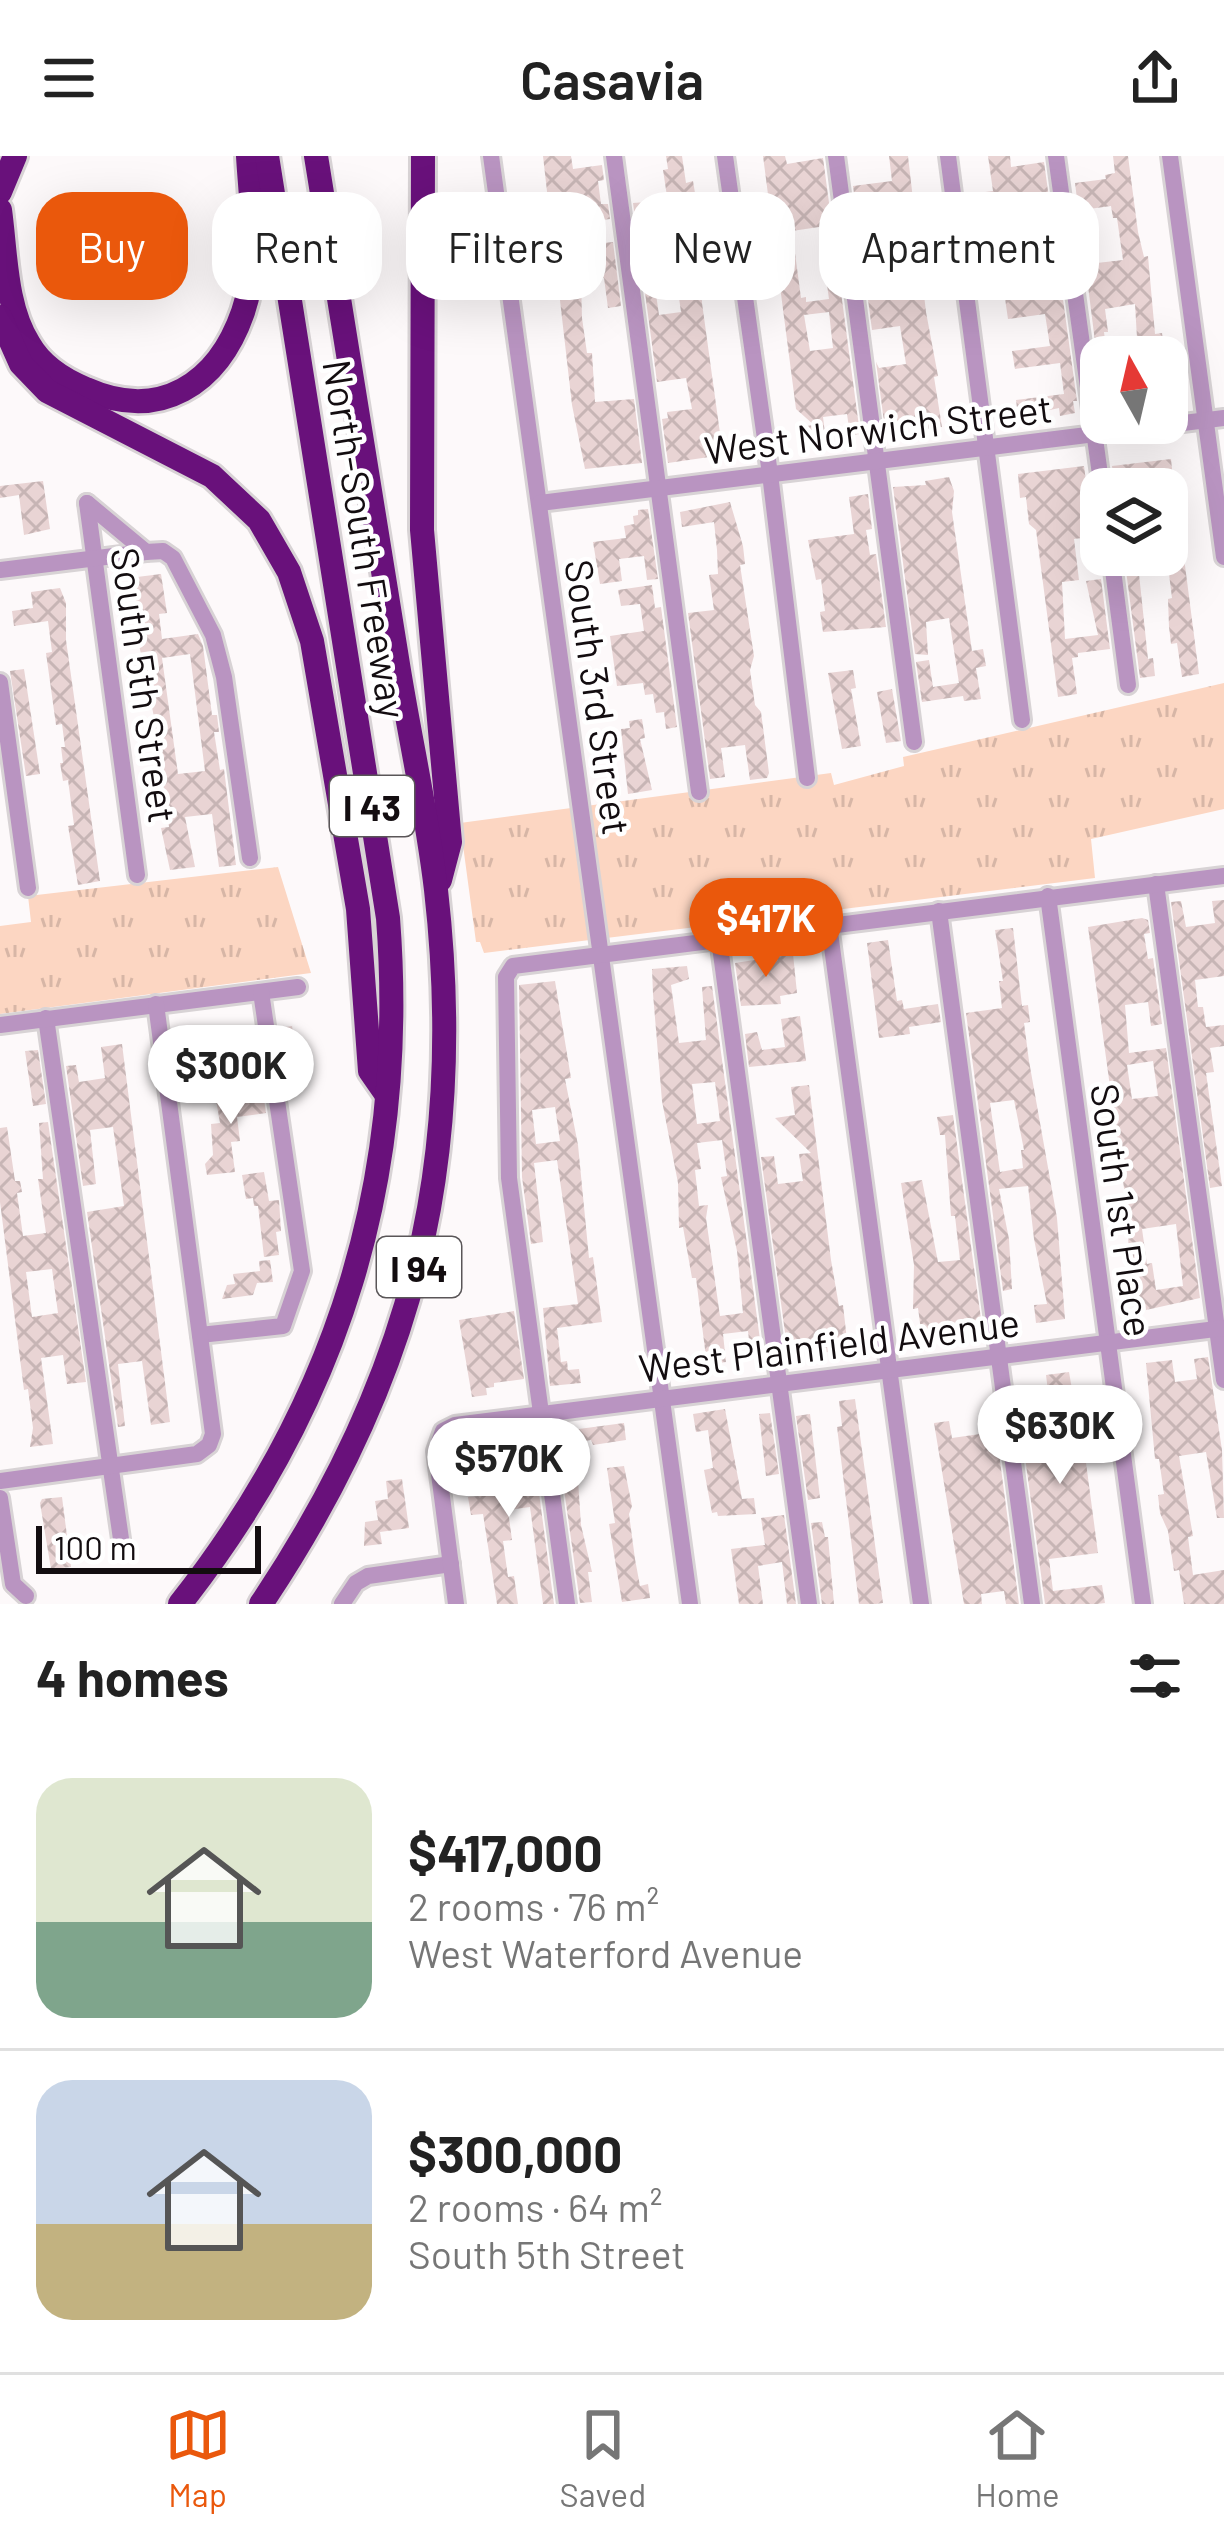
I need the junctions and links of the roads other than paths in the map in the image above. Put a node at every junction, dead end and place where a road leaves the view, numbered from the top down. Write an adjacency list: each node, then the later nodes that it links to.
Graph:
1 (15, 156): 13 (highway)
2 (248, 156): 14 (highway)
3 (268, 156): 51 (highway, North-South Freeway / I 43)
4 (316, 156): 40 (highway, North-South Freeway / I 94)
5 (423, 156): 40 (highway)
6 (491, 156): 23 (street, South 3rd Street)
7 (614, 156): 22 (street)
8 (725, 156): 21 (street)
9 (836, 156): 20 (street)
10 (948, 156): 19 (street)
11 (1057, 156): 16 (street)
12 (1169, 156): 17 (street)
13 (0, 192)
14 (0, 210)
15 (0, 317): 51 (highway)
16 (1082, 336)
17 (1215, 420): 25 (street)
18 (1080, 436): 19 (street, West Norwich Street)
19 (989, 447): 20 (street, West Norwich Street); 31 (street)
20 (878, 461): 21 (street, West Norwich Street); 32 (street)
21 (770, 474): 22 (street, West Norwich Street); 33 (street)
22 (659, 488): 23 (street, West Norwich Street); 34 (street)
23 (540, 503): 45 (street, South 3rd Street)
24 (146, 552): 26 (street); 26 (street, South 5th Street); 35 (street)
25 (1224, 557)
26 (94, 558): 27 (street); 36 (street, South 5th Street)
27 (0, 570)
28 (1114, 576): 30 (street)
29 (0, 682): 39 (street)
30 (1128, 685)
31 (1022, 720)
32 (914, 742)
33 (807, 778)
34 (699, 792)
35 (250, 858)
36 (137, 875)
37 (1224, 876): 38 (street)
38 (1156, 884): 41 (street); 52 (street)
39 (28, 888)
40 (436, 894): 68 (highway, North-South Freeway / I 94)
41 (1048, 896): 42 (street); 54 (street, South 1st Place)
42 (939, 910): 43 (street); 55 (street)
43 (830, 925): 44 (street); 56 (street)
44 (718, 939): 45 (street); 58 (street)
45 (601, 954): 59 (street, South 3rd Street); 60 (street)
46 (298, 987): 47 (street)
47 (261, 992): 48 (street); 53 (street)
48 (156, 1004): 49 (street); 53 (street)
49 (46, 1018): 50 (street); 61 (street)
50 (0, 1025)
51 (386, 1094): 67 (highway, North-South Freeway / I 94)
52 (1221, 1329): 54 (street, West Plainfield Avenue); 57 (street)
53 (200, 1335): 61 (street)
54 (1107, 1343): 55 (street, West Plainfield Avenue); 76 (street, South 1st Place)
55 (999, 1356): 56 (street, West Plainfield Avenue); 75 (street)
56 (890, 1370): 58 (street, West Plainfield Avenue); 74 (street)
57 (1224, 1380)
58 (781, 1383): 59 (street, West Plainfield Avenue); 73 (street)
59 (663, 1398): 60 (street, West Plainfield Avenue); 72 (street, South 3rd Street)
60 (542, 1413): 65 (street, West Plainfield Avenue); 71 (street)
61 (108, 1466): 62 (street); 64 (street)
62 (0, 1481)
63 (0, 1498): 66 (street)
64 (121, 1540)
65 (451, 1564): 69 (street); 70 (street)
66 (26, 1596)
67 (180, 1604)
68 (261, 1604)
69 (342, 1604)
70 (457, 1604)
71 (567, 1604)
72 (690, 1604)
73 (809, 1604)
74 (921, 1604)
75 (1032, 1604)
76 (1143, 1604)

